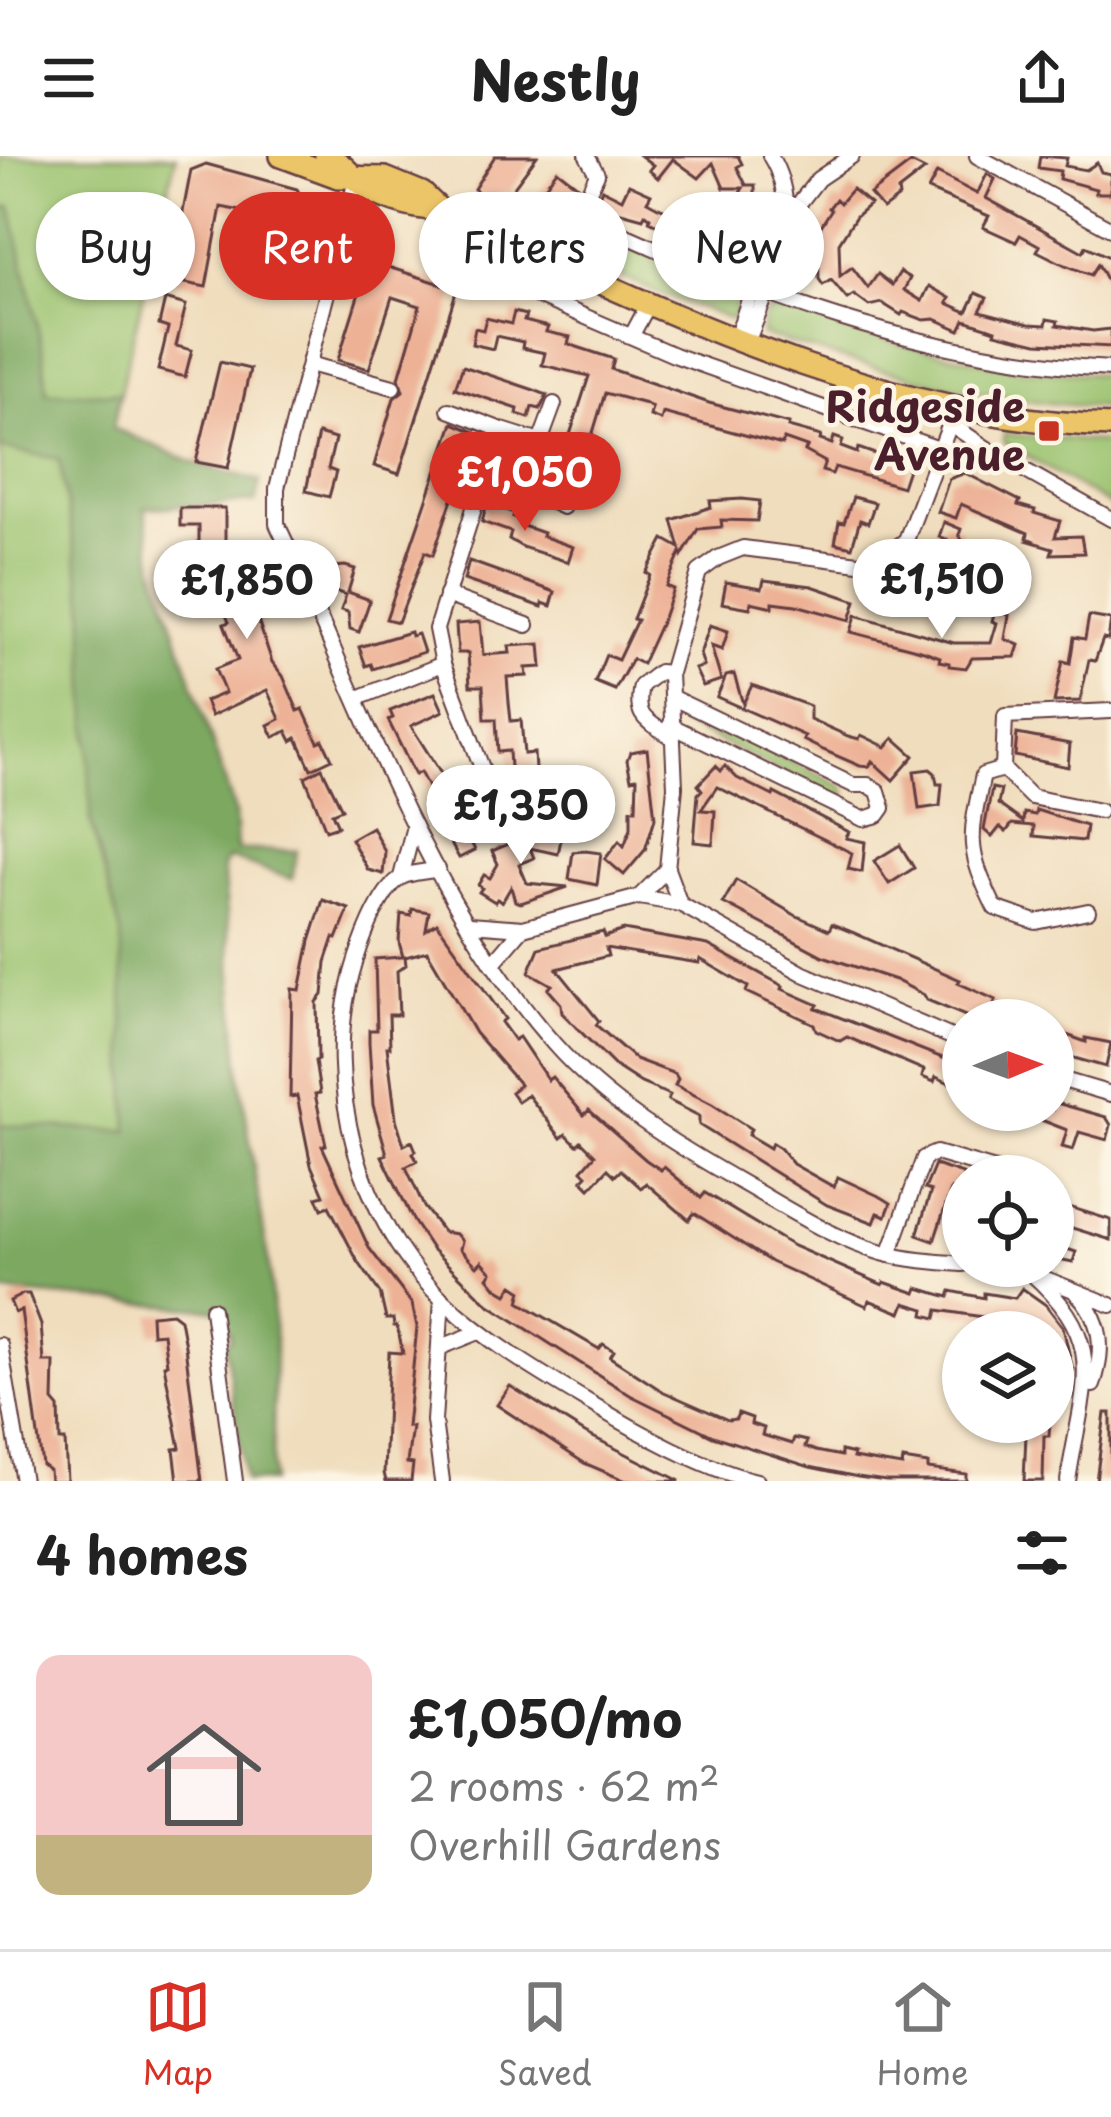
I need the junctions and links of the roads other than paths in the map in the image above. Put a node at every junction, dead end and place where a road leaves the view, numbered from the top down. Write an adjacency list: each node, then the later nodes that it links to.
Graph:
1 (280, 156): 7 (highway)
2 (326, 156): 7 (highway)
3 (587, 156): 11 (street)
4 (770, 156): 8 (street)
5 (851, 156): 9 (street)
6 (977, 156): 10 (street)
7 (356, 180): 15 (highway); 18 (street)
8 (782, 192)
9 (808, 192)
10 (1111, 229)
11 (652, 245)
12 (549, 300): 16 (street)
13 (755, 300): 17 (street)
14 (790, 300): 19 (street)
15 (648, 305): 16 (street); 17 (highway)
16 (632, 335): 27 (street)
17 (741, 341): 23 (highway)
18 (309, 364): 20 (street); 40 (street)
19 (1111, 369)
20 (393, 387)
21 (554, 404): 26 (street)
22 (449, 410): 25 (street)
23 (946, 414): 24 (highway); 27 (street); 31 (street)
24 (1111, 426)
25 (500, 429): 26 (street); 28 (street)
26 (540, 442): 29 (street)
27 (939, 449): 32 (street)
28 (484, 475): 29 (street); 35 (street)
29 (525, 489): 30 (street)
30 (563, 507)
31 (1111, 519)
32 (907, 540): 33 (street); 34 (street)
33 (874, 565): 34 (street); 39 (street)
34 (935, 586): 36 (street)
35 (446, 595): 37 (street); 38 (street)
36 (976, 596)
37 (527, 626)
38 (443, 664): 40 (street); 51 (street)
39 (670, 673): 41 (street); 44 (street)
40 (358, 698): 50 (street)
41 (673, 698): 43 (street); 44 (street)
42 (1111, 711): 46 (street)
43 (726, 724): 45 (street); 47 (street)
44 (670, 731): 45 (street); 53 (street)
45 (716, 746): 48 (street)
46 (1003, 769): 49 (street); 57 (street)
47 (853, 785): 48 (street); 48 (street)
48 (844, 808)
49 (1100, 811)
50 (414, 826): 52 (street); 54 (street)
51 (506, 832)
52 (438, 869): 54 (street); 58 (street)
53 (667, 869): 55 (street); 56 (street)
54 (401, 878): 69 (street)
55 (639, 897): 56 (street); 59 (street)
56 (680, 904): 61 (street)
57 (1088, 910)
58 (470, 924): 59 (street); 60 (street)
59 (523, 928): 60 (street)
60 (494, 962): 65 (street)
61 (942, 1033)
62 (1074, 1083): 63 (street)
63 (1111, 1094)
64 (943, 1155): 65 (street)
65 (889, 1255): 66 (street)
66 (942, 1261)
67 (1049, 1287): 72 (street)
68 (1071, 1287): 70 (street); 72 (street)
69 (442, 1299): 73 (street); 75 (street)
70 (1111, 1305)
71 (212, 1309): 77 (street)
72 (1101, 1331): 80 (street)
73 (479, 1332): 75 (street); 79 (street)
74 (0, 1345): 76 (street)
75 (439, 1348): 78 (street)
76 (23, 1481)
77 (235, 1481)
78 (442, 1481)
79 (757, 1481)
80 (1068, 1481)

